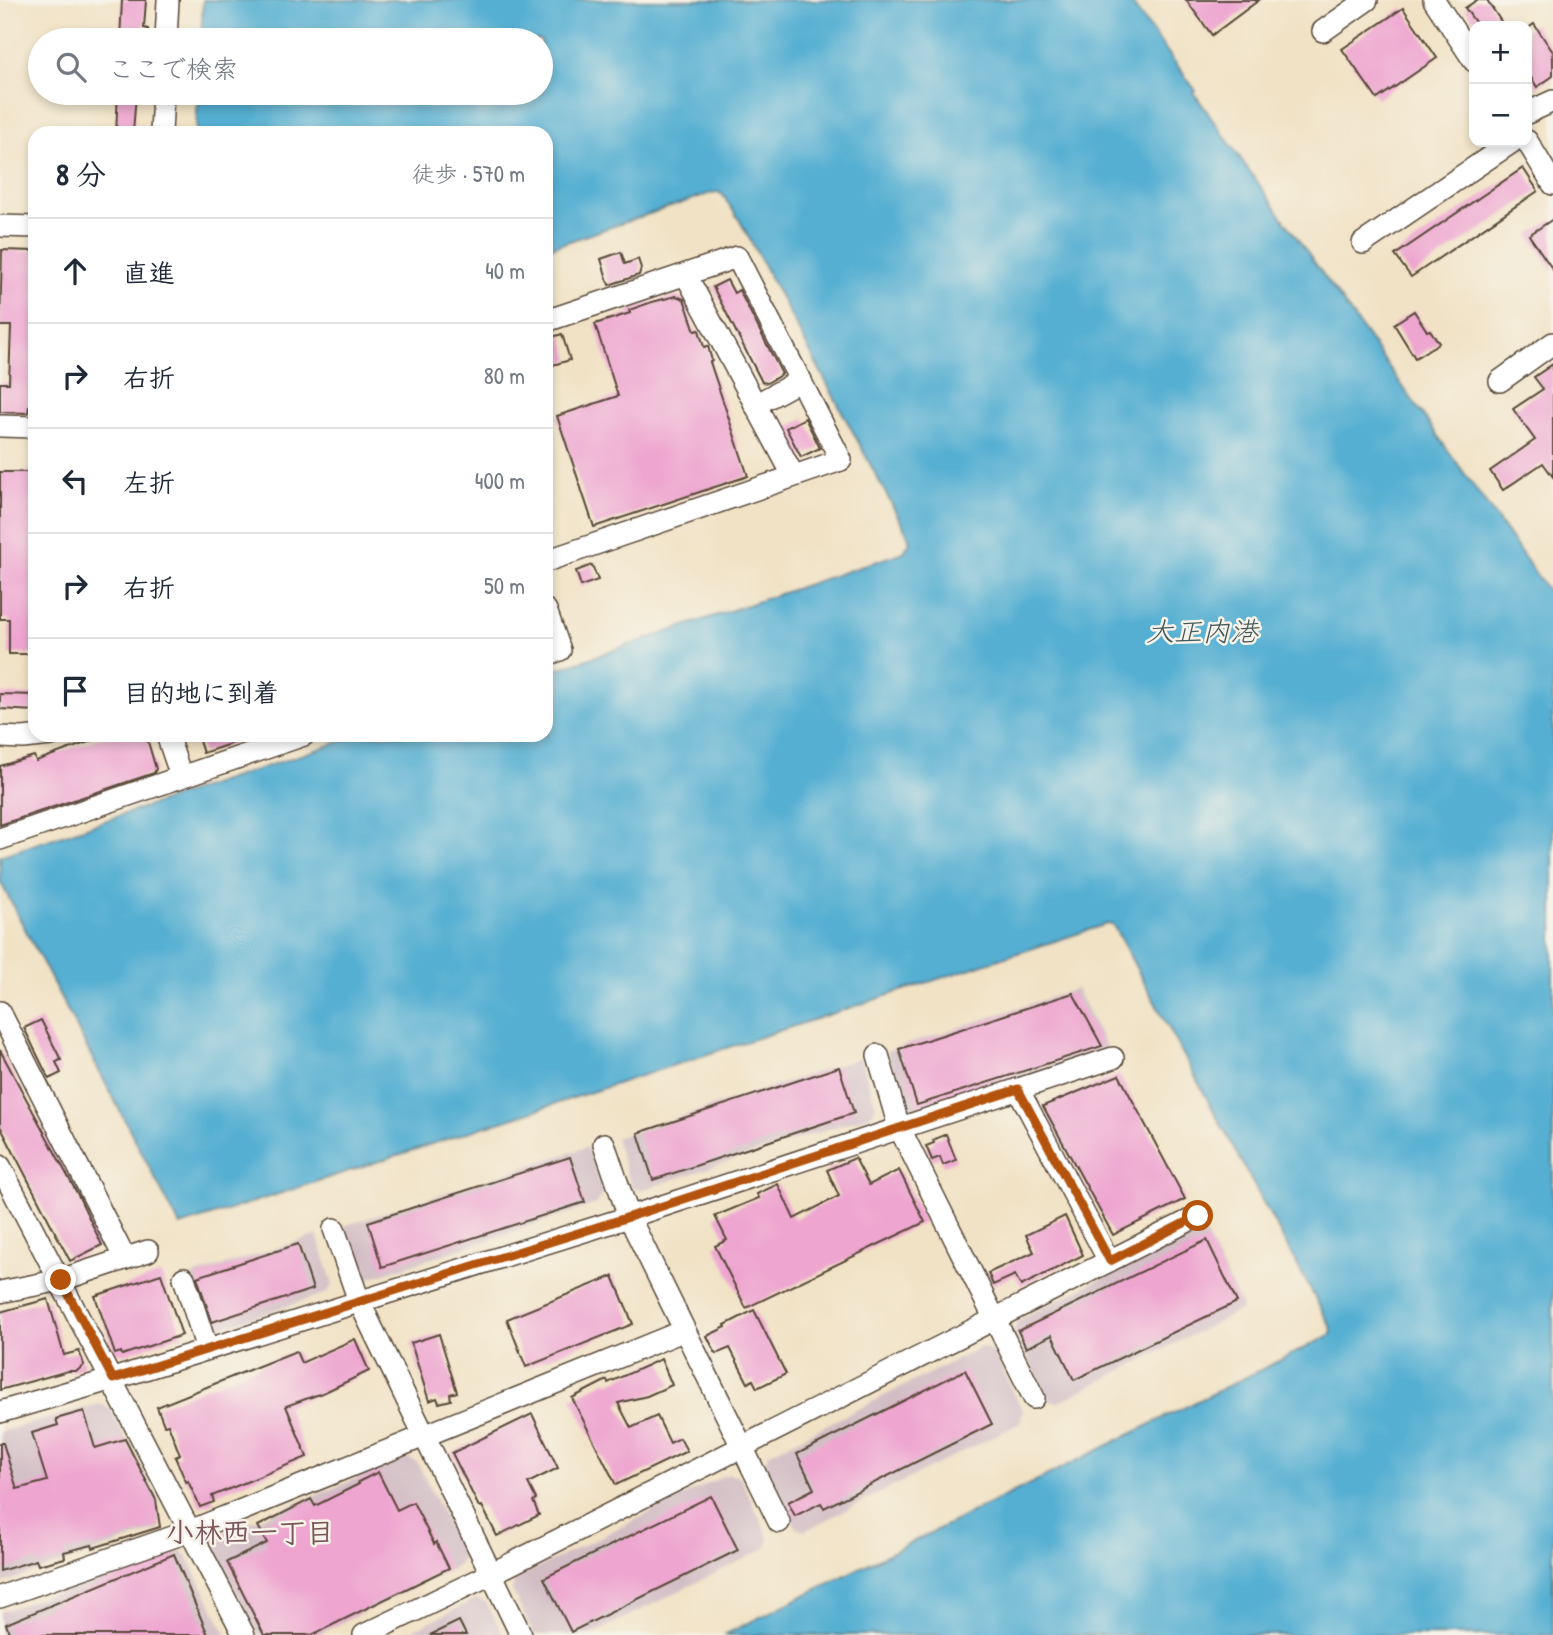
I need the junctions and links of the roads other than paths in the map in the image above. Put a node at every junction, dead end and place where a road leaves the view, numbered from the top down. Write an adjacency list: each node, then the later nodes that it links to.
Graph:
1 (168, 0): 4 (street)
2 (1367, 0): 5 (street)
3 (1434, 0): 6 (street)
4 (167, 28)
5 (1323, 32)
6 (1469, 53)
7 (1553, 101): 9 (street)
8 (162, 105): 10 (street)
9 (1532, 111)
10 (161, 126)
11 (1505, 147): 16 (street)
12 (1531, 147): 13 (street)
13 (1553, 184)
14 (0, 226): 15 (street)
15 (28, 227)
16 (1363, 243)
17 (687, 275): 18 (street); 20 (street); 22 (street)
18 (553, 319)
19 (1553, 343): 21 (street)
20 (801, 380): 22 (street); 25 (street)
21 (1500, 382)
22 (755, 405): 25 (street)
23 (0, 426): 24 (street)
24 (28, 427)
25 (793, 475): 26 (street)
26 (553, 559)
27 (553, 630): 28 (street)
28 (553, 652)
29 (0, 737): 30 (street)
30 (28, 737)
31 (169, 742): 33 (street)
32 (283, 742): 33 (street)
33 (181, 776): 34 (street)
34 (0, 839)
35 (1, 1017): 46 (street)
36 (877, 1055): 39 (street)
37 (1113, 1058): 38 (street)
38 (1018, 1089): 39 (street); 47 (street)
39 (899, 1127): 43 (street); 52 (street)
40 (604, 1144): 43 (street)
41 (0, 1166): 49 (street)
42 (1198, 1216): 47 (street)
43 (629, 1217): 51 (street); 53 (street)
44 (334, 1229): 51 (street)
45 (148, 1251): 46 (street)
46 (124, 1259): 49 (street)
47 (1110, 1261): 52 (street)
48 (184, 1278): 54 (street)
49 (61, 1280): 50 (street); 55 (street)
50 (0, 1293)
51 (359, 1301): 54 (street); 58 (street)
52 (996, 1318): 56 (street); 59 (street)
53 (683, 1331): 58 (street); 59 (street)
54 (207, 1349): 55 (street)
55 (113, 1379): 57 (street); 61 (street)
56 (1034, 1398)
57 (0, 1412)
58 (424, 1435): 61 (street); 62 (street)
59 (740, 1447): 60 (street); 62 (street)
60 (779, 1522)
61 (190, 1531): 63 (street); 64 (street)
62 (491, 1574): 65 (street); 66 (street)
63 (0, 1597)
64 (244, 1635)
65 (364, 1635)
66 (521, 1635)

